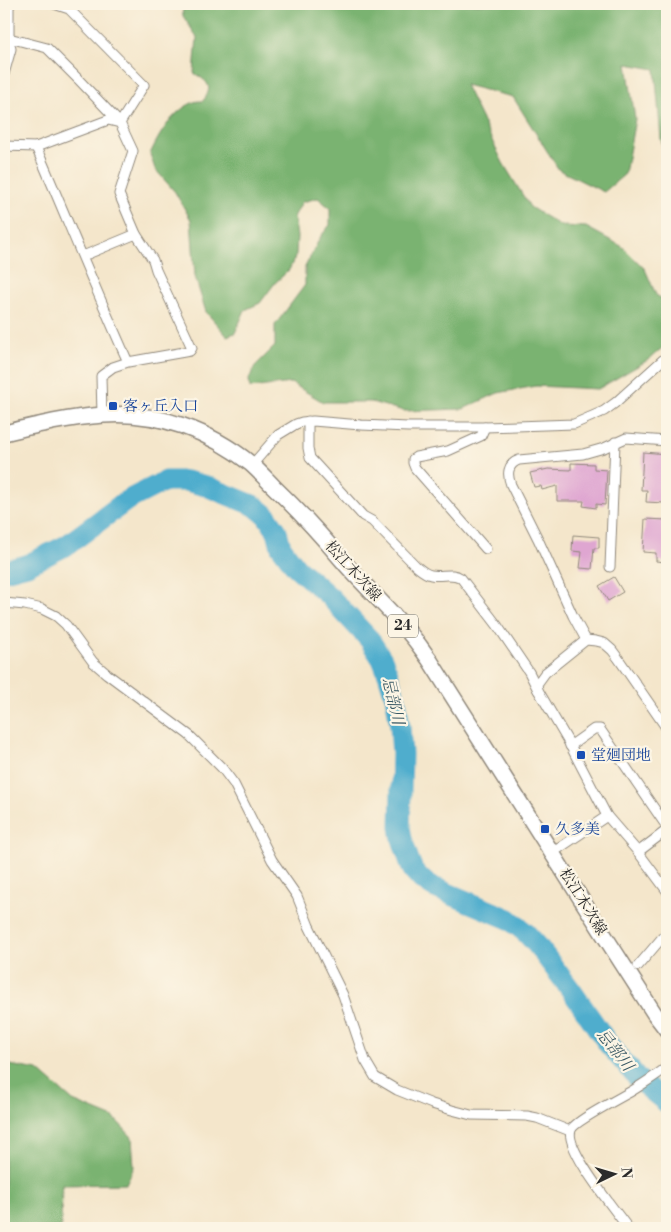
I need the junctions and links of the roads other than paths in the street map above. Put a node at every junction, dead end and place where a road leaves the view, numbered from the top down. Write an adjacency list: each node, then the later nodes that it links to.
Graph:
1 (11, 4): 3 (street)
2 (54, 4): 5 (street)
3 (9, 38): 4 (street); 5 (street)
4 (4, 74)
5 (120, 123): 7 (street); 8 (street)
6 (4, 146): 7 (street)
7 (36, 147): 9 (street)
8 (136, 234): 9 (street); 11 (street)
9 (83, 256): 11 (street)
10 (667, 356): 14 (street)
11 (128, 362): 12 (street)
12 (102, 415): 15 (main road, 松江木次線 / 24); 18 (main road, 松江木次線 / 24)
13 (308, 421): 14 (street); 18 (street); 23 (street)
14 (485, 427): 19 (street)
15 (4, 433)
16 (667, 441): 17 (street)
17 (615, 442): 20 (street); 22 (street)
18 (252, 465): 29 (main road, 松江木次線 / 24)
19 (486, 549)
20 (610, 566)
21 (4, 604): 35 (street)
22 (586, 640): 23 (street); 24 (street)
23 (538, 690): 25 (street)
24 (667, 729)
25 (570, 746): 26 (street); 27 (street)
26 (607, 816): 28 (street); 29 (street)
27 (667, 829): 28 (street)
28 (638, 852): 30 (street)
29 (552, 853): 33 (main road, 松江木次線 / 24)
30 (667, 891)
31 (667, 932): 32 (street)
32 (638, 966)
33 (667, 1030)
34 (667, 1068): 35 (street)
35 (570, 1131): 36 (street)
36 (628, 1228)

